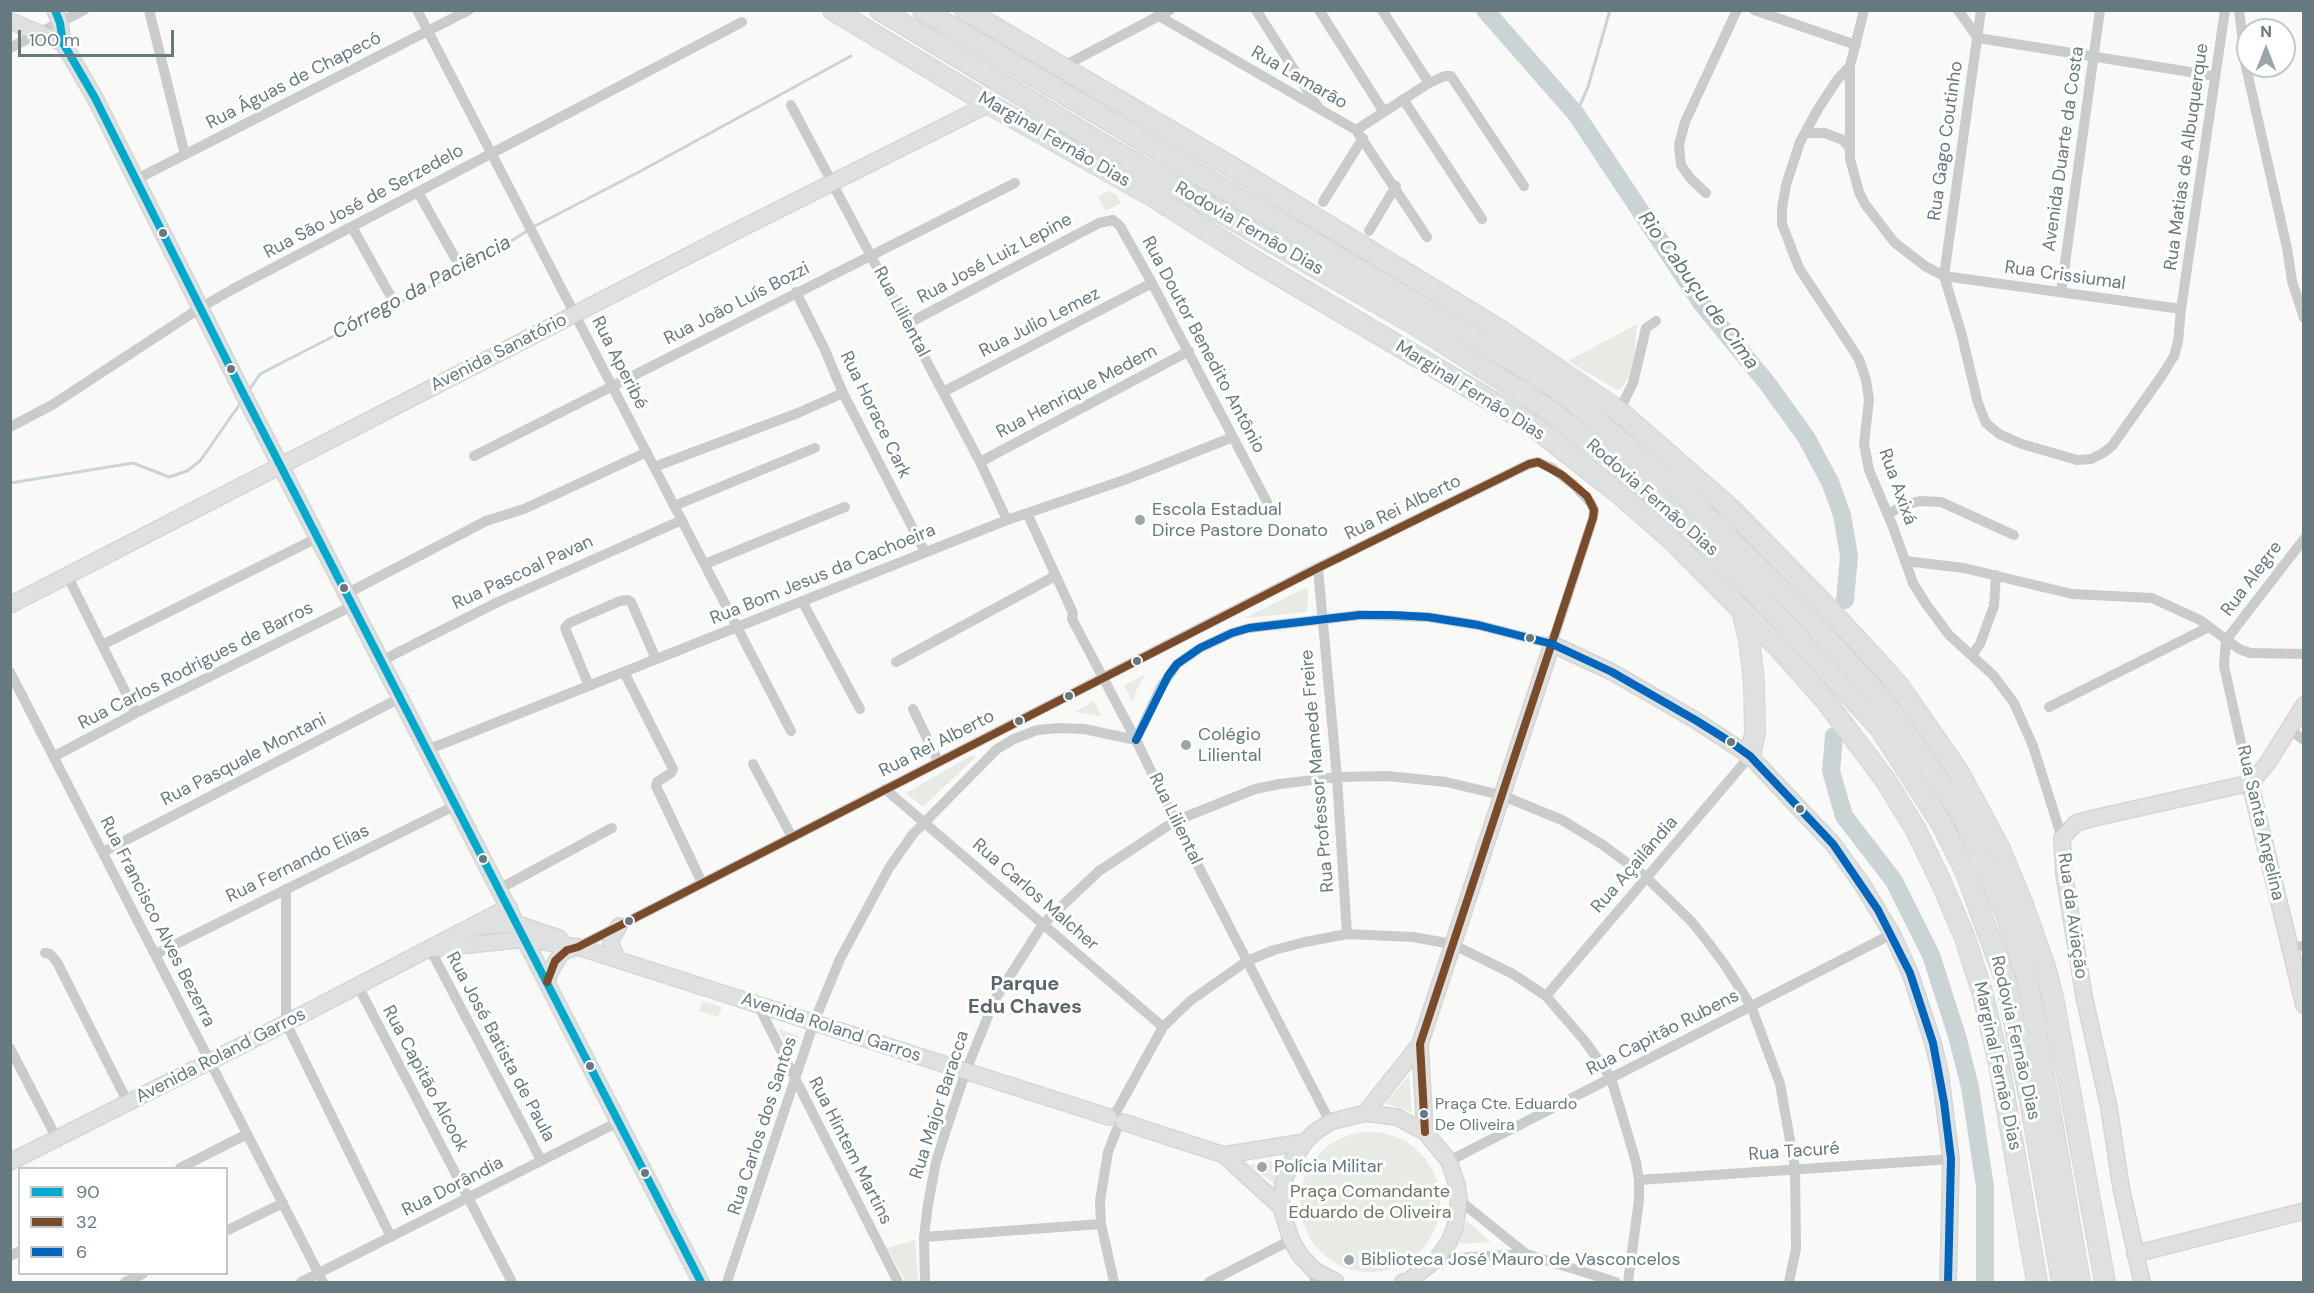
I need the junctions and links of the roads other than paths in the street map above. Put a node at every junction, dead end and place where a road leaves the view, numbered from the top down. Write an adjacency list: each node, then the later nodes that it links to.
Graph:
1 (84, 10): 21 (street)
2 (149, 10): 45 (street)
3 (417, 10): 25 (street, Rua Aperibé)
4 (469, 10): 25 (street, Rua Águas de Chapecó)
5 (833, 10): 37 (highway, Marginal Fernão Dias)
6 (880, 10): 231 (highway, Rodovia Fernão Dias)
7 (923, 10): 232 (highway, Rodovia Fernão Dias)
8 (965, 10): 33 (highway)
9 (1170, 10): 22 (street)
10 (1256, 10): 39 (street)
11 (1319, 10): 40 (street)
12 (1382, 10): 35 (street)
13 (1737, 10): 52 (street)
14 (1754, 10): 29 (street)
15 (1864, 10): 29 (street)
16 (1958, 10): 27 (street)
17 (1981, 10): 27 (street, Rua Gago Coutinho)
18 (2100, 10): 31 (street, Avenida Duarte da Costa)
19 (2225, 10): 34 (street, Rua Matias de Albuquerque)
20 (2239, 10): 69 (street)
21 (58, 16): 26 (street); 28 (street)
22 (1159, 16): 33 (street); 39 (street, Rua Lamarão)
23 (10, 21): 26 (street)
24 (742, 21): 44 (street, Rua São José de Serzedelo)
25 (428, 31): 44 (street, Rua Aperibé); 45 (street, Rua Águas de Chapecó)
26 (39, 33): 28 (street); 30 (street)
27 (1978, 38): 31 (street); 61 (street, Rua Gago Coutinho)
28 (63, 43): 46 (street)
29 (1856, 45): 32 (street)
30 (10, 48)
31 (2093, 56): 34 (street); 64 (street, Avenida Duarte da Costa)
32 (1850, 66): 42 (street, Rua Axixá); 43 (street)
33 (1062, 67): 76 (highway)
34 (2215, 76): 67 (street, Rua Matias de Albuquerque)
35 (1429, 83): 36 (street, Rua Lamarão); 50 (street, Rua Lamarão)
36 (1403, 99): 40 (street, Rua Lamarão); 54 (street)
37 (989, 104): 47 (street, Avenida Sanatório); 105 (highway, Marginal Fernão Dias)
38 (791, 105): 47 (street, Rua Liliental)
39 (1320, 110): 41 (street, Rua Lamarão)
40 (1384, 111): 41 (street, Rua Lamarão)
41 (1359, 134): 49 (street); 53 (street)
42 (1805, 134): 43 (street); 89 (street, Rua Axixá)
43 (1849, 147): 61 (street)
44 (492, 153): 51 (street, Rua São José de Serzedelo); 68 (street, Rua Aperibé)
45 (185, 155): 46 (street, Rua Águas de Chapecó)
46 (135, 180): 66 (street)
47 (832, 183): 59 (street, Rua Liliental); 68 (street, Avenida Sanatório)
48 (1015, 183): 59 (street, Rua João Luís Bozzi)
49 (1395, 186): 57 (street); 58 (street)
50 (1524, 186)
51 (418, 192): 56 (street, Rua São José de Serzedelo); 60 (street)
52 (1706, 193)
53 (1323, 202)
54 (1482, 219)
55 (1099, 223): 62 (street, Rua Doutor Benedito Antônio); 71 (street, Rua José Luiz Lepine)
56 (352, 227): 65 (street); 66 (street, Rua São José de Serzedelo)
57 (1369, 231)
58 (1427, 237)
59 (870, 255): 63 (street, Rua João Luís Bozzi); 71 (street, Rua Liliental)
60 (455, 258)
61 (1944, 276): 64 (street, Rua Crissiumal); 67 (street, Rua Matias de Albuquerque)
62 (1152, 284): 72 (street, Rua Doutor Benedito Antônio); 74 (street, Rua Julio Lemez)
63 (796, 292): 73 (street, Rua João Luís Bozzi); 75 (street, Rua Horace Cark)
64 (2061, 292): 67 (street, Rua Crissiumal)
65 (390, 295)
66 (200, 308): 77 (street, Rua São José de Serzedelo); 83 (street)
67 (2181, 309)
68 (576, 314): 73 (street, Rua Aperibé); 83 (street, Avenida Sanatório)
69 (2304, 318)
70 (1656, 321): 76 (street)
71 (907, 324): 74 (street, Rua Liliental)
72 (1189, 351): 78 (street, Rua Doutor Benedito Antônio); 82 (street, Rua Henrique Medem)
73 (612, 385): 80 (street, Rua Aperibé); 81 (street, Rua João Luís Bozzi)
74 (943, 392): 82 (street, Rua Liliental)
75 (843, 393): 84 (street); 95 (street, Rua Horace Cark)
76 (1619, 411): 233 (highway)
77 (11, 426)
78 (1233, 437): 85 (street, Rua Doutor Benedito Antônio); 88 (street, Rua Bom Jesus da Cachoeira)
79 (815, 448): 86 (street)
80 (647, 452): 84 (street, Rua Aperibé); 102 (street, Rua Carlos Rodrigues de Barros)
81 (474, 456)
82 (980, 462): 91 (street, Rua Liliental)
83 (280, 466): 93 (street); 101 (street, Avenida Sanatório)
84 (654, 467): 86 (street, Rua Aperibé)
85 (1267, 502)
86 (674, 506): 90 (street, Rua Aperibé)
87 (845, 507): 97 (street)
88 (1027, 513): 91 (street, Rua Bom Jesus da Cachoeira); 100 (street, Rua Liliental)
89 (1888, 514): 92 (street); 96 (street, Rua Axixá)
90 (682, 520): 97 (street, Rua Aperibé); 115 (street, Rua Pascoal Pavan)
91 (1007, 520): 95 (street, Rua Bom Jesus da Cachoeira)
92 (2014, 535)
93 (317, 538): 102 (street); 111 (street)
94 (2304, 539): 109 (street, Rua Alegre)
95 (925, 552): 103 (street, Rua Bom Jesus da Cachoeira)
96 (1905, 561): 99 (street); 113 (street, Rua Axixá)
97 (705, 564): 107 (street, Rua Aperibé)
98 (1318, 568): 106 (street, Rua Professor Mamede Freire); 110 (street, Rua Rei Alberto); 119 (street, Rua Rei Alberto)
99 (1996, 575): 108 (street); 113 (street)
100 (1055, 576): 116 (street); 119 (street, Rua Liliental)
101 (68, 577): 104 (street, Avenida Sanatório); 111 (street)
102 (349, 600): 115 (street); 126 (street, Rua Carlos Rodrigues de Barros)
103 (802, 601): 107 (street, Rua Bom Jesus da Cachoeira); 124 (street)
104 (10, 605)
105 (1742, 612): 133 (highway); 230 (highway, Marginal Fernão Dias)
106 (1323, 619): 110 (street); 129 (street); 136 (street, Rua Professor Mamede Freire)
107 (736, 626): 114 (street, Rua Bom Jesus da Cachoeira); 128 (street, Rua Aperibé)
108 (2209, 627): 109 (street); 123 (street)
109 (2226, 640): 112 (street); 137 (street, Rua Santa Angelina)
110 (1552, 644): 133 (street); 139 (street)
111 (102, 645): 126 (street)
112 (2304, 654)
113 (1972, 655): 145 (street, Rua Axixá)
114 (656, 659): 118 (street, Rua Bom Jesus da Cachoeira); 120 (street)
115 (381, 661): 121 (street)
116 (896, 662)
117 (10, 672): 132 (street, Rua Francisco Alves Bezerra)
118 (624, 672): 120 (street, Rua Bom Jesus da Cachoeira); 148 (street)
119 (1103, 678): 129 (street, Rua Liliental); 134 (street, Rua Rei Alberto)
120 (589, 686): 131 (street, Rua Bom Jesus da Cachoeira)
121 (400, 698): 131 (street); 146 (street, Rua Pasquale Montani)
122 (2304, 705): 127 (street)
123 (2049, 707)
124 (860, 709)
125 (913, 709): 134 (street)
126 (136, 713): 132 (street, Rua Carlos Rodrigues de Barros)
127 (2289, 729): 130 (street); 137 (street)
128 (791, 731)
129 (1136, 740): 141 (street, Rua Liliental); 142 (street, Rua Carlos dos Santos)
130 (2304, 740)
131 (427, 750): 140 (street)
132 (55, 756): 146 (street, Rua Francisco Alves Bezerra)
133 (1750, 756): 147 (street, Rua Açailândia); 157 (street)
134 (938, 761): 138 (street, Rua Rei Alberto)
135 (753, 764): 144 (street)
136 (1337, 777): 139 (street, Rua Major Baracca); 141 (street, Rua Major Baracca); 156 (street, Rua Professor Mamede Freire)
137 (2250, 783): 145 (street, Rua da Aviação); 161 (street, Rua Santa Angelina)
138 (885, 789): 142 (street, Rua Carlos Malcher); 144 (street, Rua Rei Alberto)
139 (1502, 795): 147 (street, Rua Major Baracca); 159 (street)
140 (456, 805): 149 (street, Rua Fernando Elias); 150 (street)
141 (1175, 821): 153 (street, Rua Major Baracca); 166 (street, Rua Liliental)
142 (924, 822): 153 (street, Rua Carlos Malcher); 173 (street, Rua Carlos dos Santos)
143 (612, 828): 150 (street)
144 (792, 837): 148 (street, Rua Rei Alberto)
145 (2062, 838): 210 (street, Rua da Aviação)
146 (103, 852): 164 (street, Rua Francisco Alves Bezerra)
147 (1646, 877): 169 (street, Rua Açailândia); 172 (street, Rua Major Baracca)
148 (702, 883): 154 (street, Rua Rei Alberto)
149 (286, 889): 164 (street, Rua Fernando Elias); 174 (street)
150 (499, 889): 151 (street)
151 (508, 907): 152 (street); 155 (street)
152 (518, 924): 155 (street, Avenida Roland Garros); 158 (street); 160 (street, Avenida Roland Garros)
153 (1043, 924): 175 (street, Rua Carlos Malcher); 179 (street, Rua Major Baracca)
154 (619, 926): 160 (street, Rua Rei Alberto); 165 (street)
155 (470, 927): 162 (street, Avenida Roland Garros)
156 (1347, 934): 159 (street); 166 (street)
157 (1892, 934): 172 (street, Rua Capitão Rubens); 192 (street)
158 (525, 939): 160 (street, Avenida Roland Garros); 162 (street, Avenida Roland Garros); 167 (street)
159 (1452, 944): 169 (street); 176 (street)
160 (578, 947): 165 (street, Avenida Roland Garros); 167 (street)
161 (2297, 947): 171 (street, Rua Santa Angelina)
162 (430, 950): 168 (street, Avenida Roland Garros); 193 (street, Rua José Batista de Paula)
163 (45, 953): 182 (street)
164 (156, 954): 178 (street, Rua Francisco Alves Bezerra)
165 (617, 959): 170 (street, Avenida Roland Garros)
166 (1247, 961): 175 (street); 186 (street, Rua Liliental)
167 (547, 982): 184 (street)
168 (358, 986): 174 (street, Avenida Roland Garros); 199 (street, Rua Capitão Alcook)
169 (1546, 996): 180 (street)
170 (756, 1004): 173 (street, Avenida Roland Garros); 181 (street, Rua Hintem Martins)
171 (2304, 1005)
172 (1751, 1006): 180 (street, Rua Capitão Rubens); 197 (street, Rua Major Baracca)
173 (814, 1022): 179 (street, Avenida Roland Garros); 181 (street, Rua Carlos dos Santos)
174 (286, 1023): 178 (street, Avenida Roland Garros); 206 (street)
175 (1163, 1027): 185 (street)
176 (1420, 1044): 183 (street); 187 (street)
177 (10, 1048): 189 (street)
178 (210, 1062): 182 (street, Avenida Roland Garros); 188 (street, Rua Francisco Alves Bezerra)
179 (966, 1071): 185 (street, Avenida Roland Garros); 207 (street, Rua Major Baracca)
180 (1611, 1078): 194 (street, Rua Capitão Rubens); 198 (street)
181 (796, 1080): 219 (street, Rua Carlos dos Santos); 220 (street, Rua Hintem Martins)
182 (128, 1103): 189 (street, Avenida Roland Garros)
183 (1365, 1113): 186 (street); 187 (street)
184 (620, 1121): 193 (street, Rua Dorândia); 218 (street)
185 (1115, 1122): 191 (street, Avenida Roland Garros); 204 (street)
186 (1330, 1122): 190 (street)
187 (1425, 1132): 194 (street)
188 (248, 1134): 196 (street); 201 (street, Rua Francisco Alves Bezerra)
189 (57, 1139): 195 (street, Avenida Roland Garros)
190 (1305, 1142): 191 (street); 202 (street)
191 (1224, 1155): 202 (street)
192 (1951, 1159): 197 (street, Rua Tacuré); 229 (street)
193 (541, 1160): 199 (street, Rua Dorândia)
194 (1449, 1161): 200 (street)
195 (10, 1162)
196 (182, 1167)
197 (1795, 1168): 198 (street, Rua Tacuré); 228 (street, Rua Major Baracca)
198 (1639, 1180): 227 (street)
199 (469, 1197): 206 (street, Rua Dorândia); 217 (street, Rua Capitão Alcook)
200 (1459, 1200): 209 (street); 211 (street)
201 (283, 1203): 205 (street); 214 (street, Rua Francisco Alves Bezerra)
202 (1281, 1207): 208 (street)
203 (2304, 1211): 210 (street)
204 (1101, 1224): 207 (street); 222 (street)
205 (228, 1230)
206 (391, 1237): 214 (street, Rua Dorândia)
207 (924, 1237): 221 (street, Rua Major Baracca)
208 (1291, 1240): 213 (street); 223 (street)
209 (1526, 1254): 211 (street); 226 (street)
210 (2135, 1254): 234 (street, Rua da Aviação)
211 (1437, 1259): 225 (street)
212 (141, 1275): 215 (street)
213 (1315, 1276): 224 (street)
214 (320, 1278): 216 (street, Rua Dorândia)
215 (125, 1282)
216 (301, 1282)
217 (512, 1282)
218 (701, 1282)
219 (727, 1282)
220 (898, 1282)
221 (925, 1282)
222 (1114, 1282)
223 (1209, 1282)
224 (1335, 1282)
225 (1407, 1282)
226 (1616, 1282)
227 (1628, 1282)
228 (1789, 1282)
229 (1948, 1282)
230 (2037, 1282)
231 (2062, 1282)
232 (2080, 1282)
233 (2105, 1282)
234 (2142, 1282)

